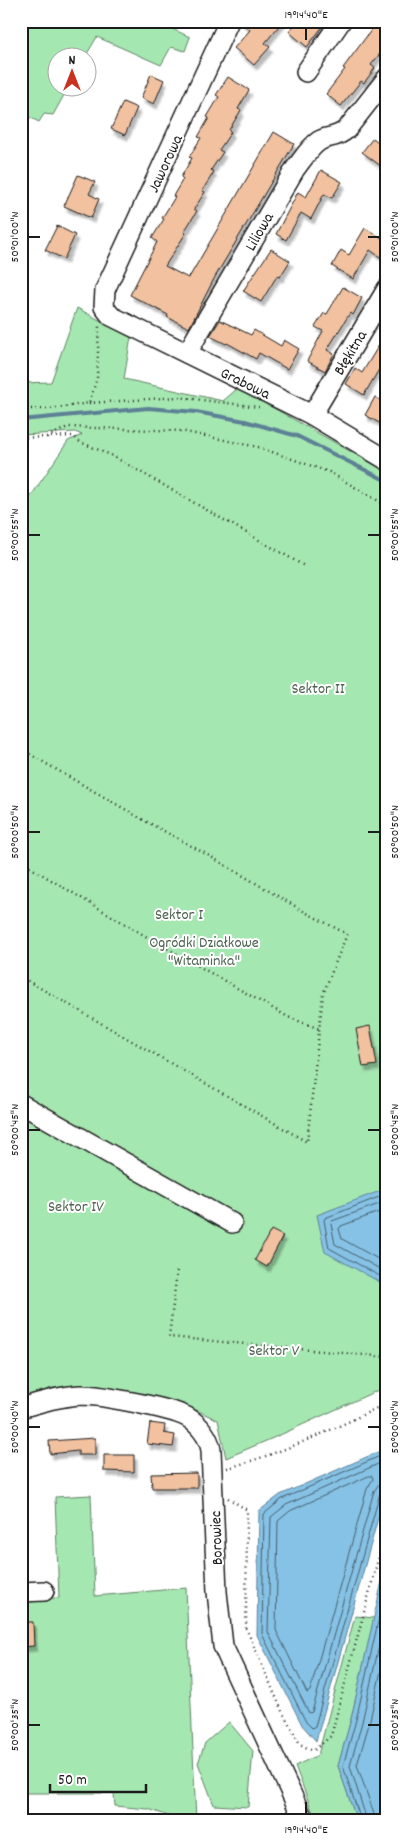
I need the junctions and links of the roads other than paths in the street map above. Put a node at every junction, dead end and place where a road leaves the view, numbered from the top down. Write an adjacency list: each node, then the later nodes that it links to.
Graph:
1 (229, 21): 6 (street, Jaworowa)
2 (341, 21): 3 (street)
3 (306, 72)
4 (387, 78): 7 (street, Liliowa)
5 (387, 289): 8 (street, Błękitna)
6 (104, 307): 7 (street, Grabowa)
7 (187, 354): 8 (street, Grabowa)
8 (312, 414): 9 (street, Grabowa)
9 (387, 460)
10 (21, 1104): 11 (street)
11 (232, 1223)
12 (21, 1408): 15 (street, Borowiec)
13 (44, 1590): 14 (street)
14 (21, 1592)
15 (304, 1821)

